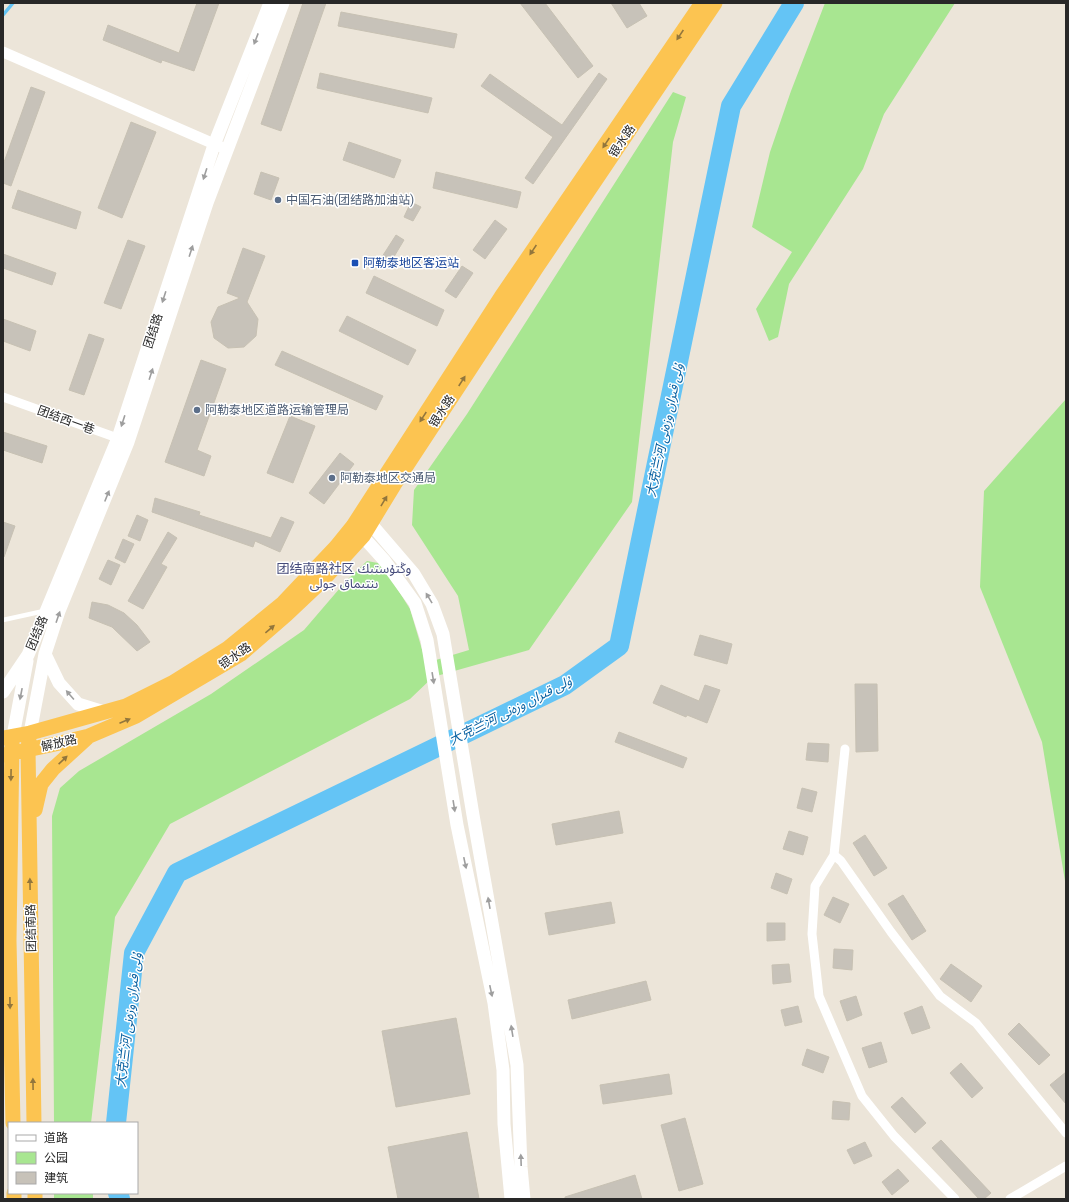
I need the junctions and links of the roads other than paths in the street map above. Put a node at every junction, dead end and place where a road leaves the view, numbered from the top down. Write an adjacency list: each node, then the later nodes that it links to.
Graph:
1 (270, 3): 6 (main road, 团结路, one-way to 6)
2 (283, 3): 7 (main road, 团结路)
3 (702, 3): 10 (highway, 银水路, one-way to 10)
4 (715, 3): 10 (highway, 银水路, one-way to 4)
5 (3, 52): 6 (street)
6 (214, 145): 7 (street); 9 (main road, 团结路, one-way to 9)
7 (227, 149): 9 (main road, 团结路, one-way to 7)
8 (3, 397): 9 (street, 团结西一巷)
9 (123, 440): 11 (main road, 团结路); 13 (main road, 团结路, one-way to 9)
10 (362, 525): 16 (highway, 银水路); 18 (highway, 银水路, one-way to 10); 32 (main road, one-way to 32); 33 (main road, one-way to 10)
11 (47, 610): 12 (lane); 14 (main road, 团结路)
12 (3, 620)
13 (45, 654): 16 (main road, one-way to 13); 17 (main road, 团结路)
14 (28, 655): 15 (main road); 19 (main road, one-way to 19)
15 (3, 692)
16 (104, 712): 17 (highway, 银水路)
17 (30, 733): 19 (highway, 银水路); 20 (highway, 团结南路)
18 (89, 736): 20 (highway, 解放路); 25 (highway, one-way to 18)
19 (8, 737): 22 (highway, 团结南路)
20 (28, 749): 22 (highway, 解放路); 25 (highway, 团结南路)
21 (845, 749): 26 (street)
22 (7, 754): 24 (highway, 团结南路, one-way to 24)
23 (3, 793): 24 (highway)
24 (10, 819): 27 (highway, 团结南路, one-way to 27)
25 (30, 830): 29 (highway, 团结南路, one-way to 25)
26 (834, 855): 30 (street); 34 (street)
27 (7, 1057): 28 (highway, 团结南路)
28 (13, 1122)
29 (34, 1122)
30 (1066, 1132)
31 (1066, 1166): 35 (street)
32 (511, 1199)
33 (524, 1199)
34 (955, 1199)
35 (1010, 1199)

